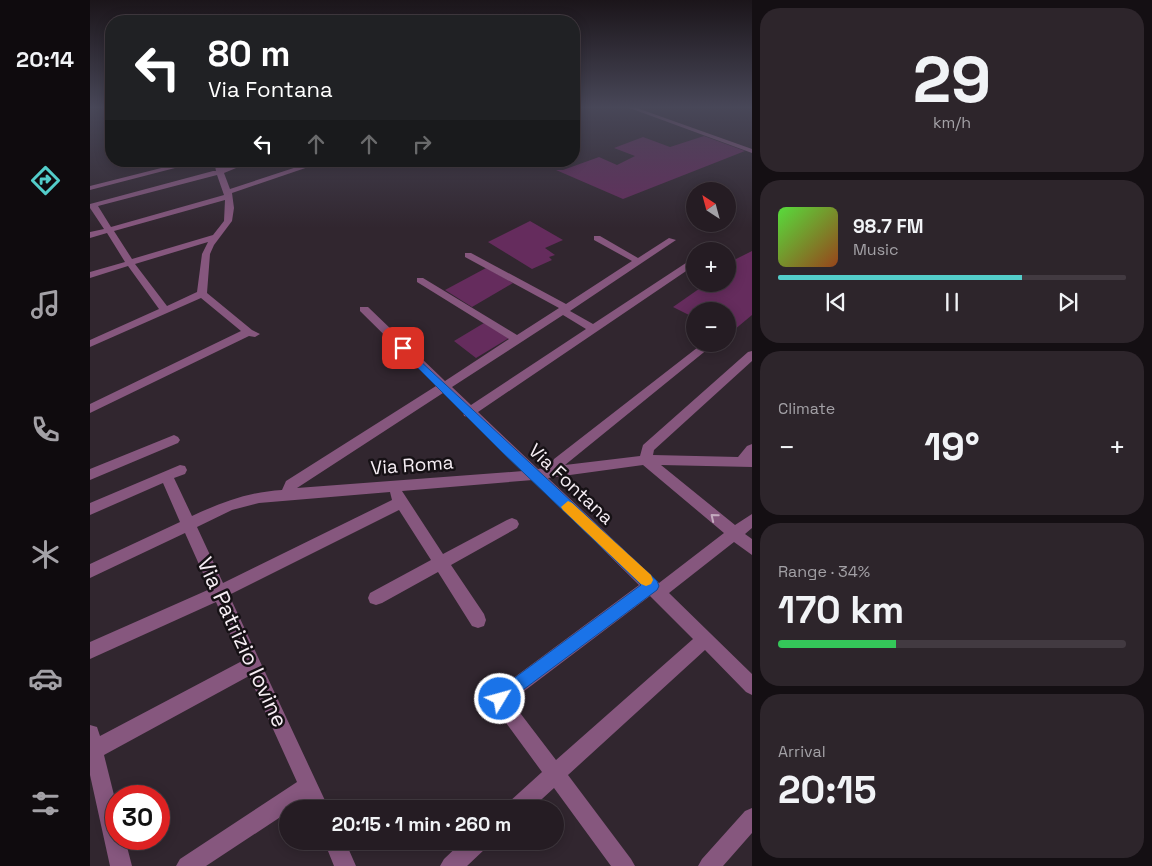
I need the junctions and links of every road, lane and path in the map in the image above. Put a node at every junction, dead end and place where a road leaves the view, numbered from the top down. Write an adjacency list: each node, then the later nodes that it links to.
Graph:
1 (740, 147): 2 (street)
2 (752, 152)
3 (175, 167): 7 (street)
4 (216, 167): 9 (street)
5 (219, 167): 8 (street)
6 (306, 167): 8 (street)
7 (90, 188)
8 (229, 194): 10 (street); 12 (street)
9 (91, 205): 10 (street)
10 (109, 230): 11 (street); 17 (street)
11 (90, 235)
12 (215, 237): 17 (street); 21 (street)
13 (596, 238): 16 (street)
14 (672, 240): 16 (street)
15 (468, 255): 24 (street)
16 (638, 261): 24 (street)
17 (130, 263): 19 (street); 23 (street)
18 (686, 267): 25 (street)
19 (90, 275)
20 (420, 280): 26 (street)
21 (202, 294): 23 (street); 31 (street)
22 (364, 309): 30 (street, Via Fontana)
23 (165, 310): 27 (street)
24 (564, 310): 25 (street); 26 (street)
25 (594, 329): 32 (street)
26 (518, 340): 30 (street)
27 (90, 342)
28 (699, 352): 37 (street)
29 (752, 355): 35 (street)
30 (443, 386): 32 (street, Via Fontana); 41 (street)
31 (90, 409)
32 (468, 412): 39 (street, Via Fontana)
33 (174, 440): 38 (street)
34 (752, 449): 36 (street)
35 (645, 460): 36 (street, Via Roma); 37 (street, Via Roma); 47 (street, one-way to 35)
36 (747, 461)
37 (557, 472): 39 (street, Via Roma)
38 (90, 475)
39 (533, 475): 40 (street, Via Roma); 51 (street, Via Fontana)
40 (390, 485): 41 (street, Via Roma); 42 (street)
41 (286, 493): 45 (street, Via Roma)
42 (401, 502): 49 (street); 52 (street)
43 (90, 509): 45 (street, Via Patrizio Iovine)
44 (752, 520): 47 (street)
45 (189, 523): 50 (street, Via Roma); 52 (street, Via Patrizio Iovine)
46 (512, 524): 49 (street)
47 (735, 534): 48 (street); 51 (street)
48 (752, 548)
49 (441, 563): 53 (street); 54 (street)
50 (90, 571)
51 (655, 589): 55 (street, Via Fontana); 60 (street)
52 (220, 592): 56 (street); 57 (street, Via Patrizio Iovine)
53 (376, 598)
54 (478, 620)
55 (705, 639): 58 (street, Via Fontana); 60 (street)
56 (90, 651)
57 (253, 664): 59 (street); 61 (street, Via Patrizio Iovine)
58 (752, 686)
59 (91, 745): 67 (street)
60 (554, 774): 63 (street); 71 (street)
61 (309, 786): 62 (street, Via Patrizio Iovine); 68 (street)
62 (315, 800)
63 (526, 800)
64 (752, 818): 72 (street)
65 (338, 850): 69 (street)
66 (469, 850): 70 (street)
67 (121, 866)
68 (187, 866)
69 (345, 866)
70 (451, 866)
71 (624, 866)
72 (709, 866)

